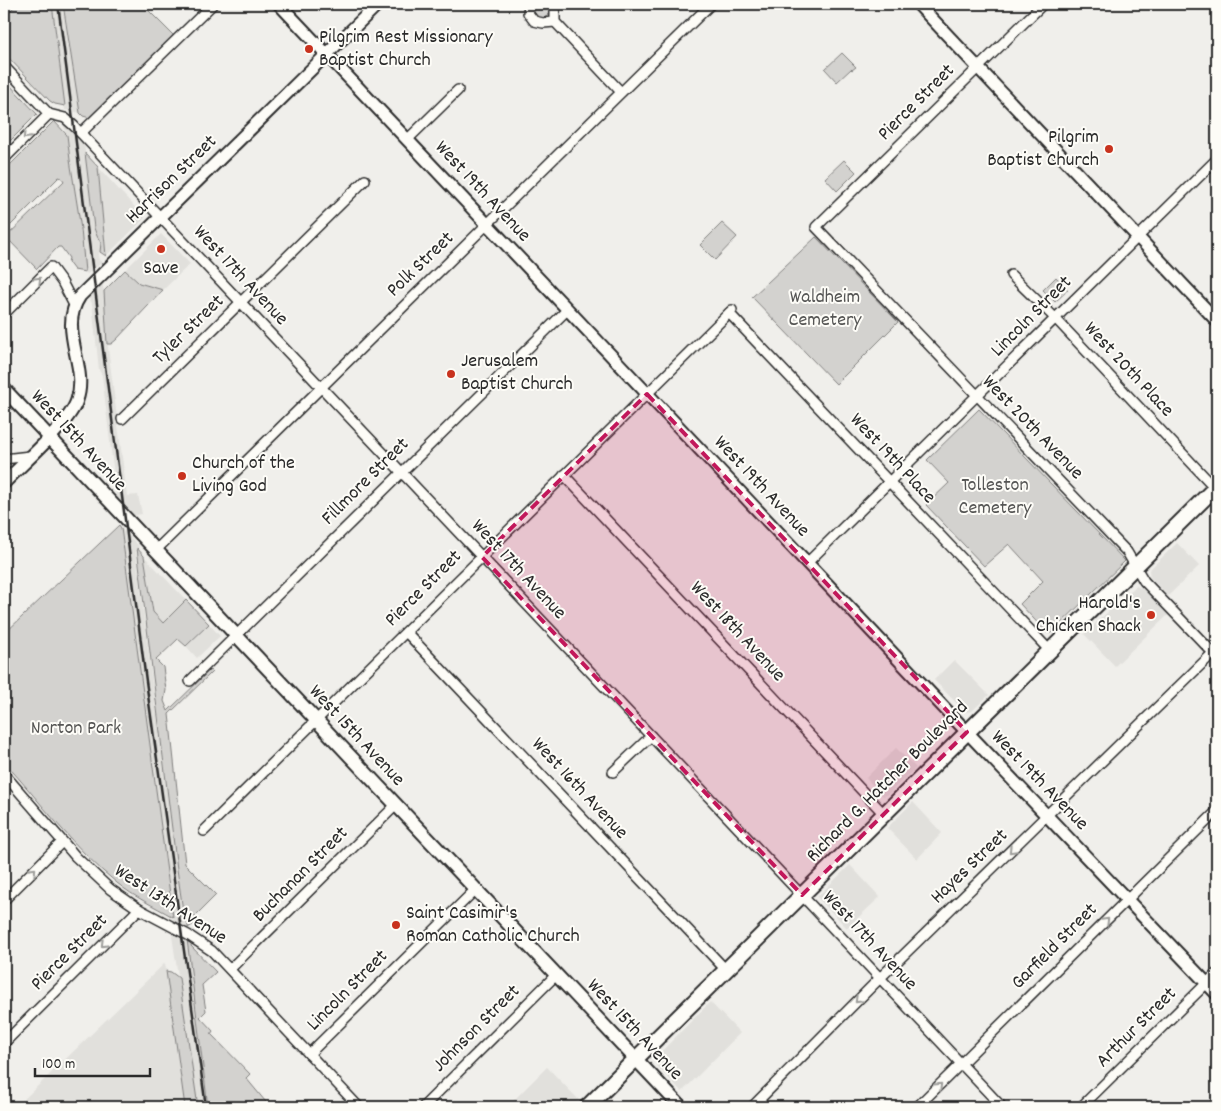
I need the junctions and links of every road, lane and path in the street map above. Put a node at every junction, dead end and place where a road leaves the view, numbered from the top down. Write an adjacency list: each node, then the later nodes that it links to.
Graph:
1 (213, 4): 16 (street)
2 (279, 4): 10 (street, West 19th Avenue)
3 (378, 4): 10 (street, Harrison Street)
4 (529, 4): 9 (street)
5 (555, 4): 9 (street)
6 (711, 4): 14 (street, Polk Street)
7 (918, 4): 12 (street)
8 (1043, 4): 12 (street, Pierce Street)
9 (555, 22): 14 (street)
10 (326, 54): 17 (street, West 19th Avenue); 21 (street, Harrison Street)
11 (4, 66): 15 (street, West 17th Avenue)
12 (978, 68): 23 (street, Pierce Street); 24 (street)
13 (458, 90): 17 (street)
14 (621, 92): 22 (street, Polk Street)
15 (49, 114): 16 (street, West 17th Avenue); 18 (street, one-way to 18)
16 (81, 133): 21 (street, West 17th Avenue)
17 (407, 140): 22 (street, West 19th Avenue)
18 (4, 159)
19 (1217, 159): 24 (street, Lincoln Street)
20 (365, 180): 26 (street, Tyler Street)
21 (161, 218): 26 (street, West 17th Avenue); 27 (street, Harrison Street)
22 (487, 225): 28 (street, West 19th Avenue); 33 (street, Polk Street)
23 (816, 228): 36 (street, West 20th Avenue)
24 (1138, 237): 31 (street, Lincoln Street); 32 (street)
25 (1011, 275): 31 (street, West 20th Place)
26 (242, 303): 33 (street, West 17th Avenue); 37 (street, Tyler Street)
27 (74, 306): 30 (street, one-way to 27); 38 (street)
28 (568, 309): 35 (street, West 19th Avenue); 41 (street, Fillmore Street)
29 (731, 311): 35 (street, Pierce Street); 43 (street, West 19th Place)
30 (4, 314)
31 (1055, 318): 36 (street, Lincoln Street); 45 (street, West 20th Place)
32 (1217, 321)
33 (322, 388): 41 (street, West 17th Avenue); 46 (street, Polk Street)
34 (4, 389): 38 (main road, West 15th Avenue)
35 (647, 394): 42 (street, Pierce Street); 48 (street, West 19th Avenue)
36 (976, 396): 43 (street, Lincoln Street); 49 (street, West 20th Avenue)
37 (122, 419)
38 (48, 438): 39 (street); 46 (main road, West 15th Avenue)
39 (30, 456): 40 (street); 44 (street)
40 (4, 459)
41 (402, 472): 47 (street, West 17th Avenue); 51 (street, Fillmore Street)
42 (564, 475): 47 (street, Pierce Street); 62 (street, West 18th Avenue)
43 (889, 482): 48 (street, Lincoln Street); 52 (street, West 19th Place)
44 (4, 483)
45 (1217, 488): 49 (main road, Richard G. Hatcher Boulevard)
46 (156, 550): 51 (main road, West 15th Avenue)
47 (482, 557): 50 (street, Pierce Street); 57 (street, West 17th Avenue)
48 (807, 563): 56 (street, West 19th Avenue)
49 (1136, 566): 52 (main road, Richard G. Hatcher Boulevard); 53 (street, West 20th Avenue)
50 (406, 632): 55 (street, Pierce Street); 72 (street, West 16th Avenue)
51 (236, 636): 54 (street, Fillmore Street); 55 (main road, West 15th Avenue)
52 (1050, 651): 56 (main road, Richard G. Hatcher Boulevard)
53 (1215, 655): 63 (street, Hayes Street)
54 (190, 681)
55 (315, 720): 60 (main road, West 15th Avenue); 64 (street, Pierce Street)
56 (967, 732): 62 (main road, Richard G. Hatcher Boulevard); 63 (street, West 19th Avenue)
57 (651, 736): 58 (street); 67 (street, West 17th Avenue)
58 (613, 772)
59 (4, 774): 65 (street, West 13th Avenue)
60 (395, 806): 66 (main road, West 15th Avenue); 71 (street, Buchanan Street)
61 (1217, 811): 69 (street, Garfield Street)
62 (884, 814): 67 (main road, Richard G. Hatcher Boulevard)
63 (1047, 816): 69 (street, West 19th Avenue); 75 (street, Hayes Street, one-way to 75)
64 (204, 831)
65 (62, 842): 68 (street, one-way to 65); 70 (street, West 13th Avenue)
66 (475, 890): 74 (main road, West 15th Avenue); 79 (street, Lincoln Street)
67 (802, 895): 72 (main road, Richard G. Hatcher Boulevard); 75 (street, West 17th Avenue)
68 (4, 900)
69 (1127, 900): 76 (street, West 19th Avenue); 81 (street, Garfield Street, one-way to 69)
70 (139, 909): 71 (street, West 13th Avenue); 78 (street, Pierce Street, one-way to 78)
71 (230, 969): 79 (street, West 13th Avenue)
72 (726, 970): 80 (main road, Richard G. Hatcher Boulevard)
73 (1217, 973): 76 (street, Arthur Street)
74 (556, 975): 80 (main road, West 15th Avenue); 83 (street, Johnson Street)
75 (880, 978): 81 (street, West 17th Avenue); 86 (street, Hayes Street, one-way to 86)
76 (1207, 983): 77 (street, West 19th Avenue); 89 (street, Arthur Street)
77 (1217, 994)
78 (4, 1042)
79 (309, 1054): 82 (street, West 13th Avenue)
80 (635, 1060): 84 (main road, Richard G. Hatcher Boulevard); 85 (main road, West 15th Avenue)
81 (961, 1064): 87 (street, Garfield Street, one-way to 81); 88 (street, West 17th Avenue)
82 (359, 1107)
83 (423, 1107)
84 (587, 1107)
85 (681, 1107)
86 (752, 1107)
87 (917, 1107)
88 (1002, 1107)
89 (1081, 1107)

